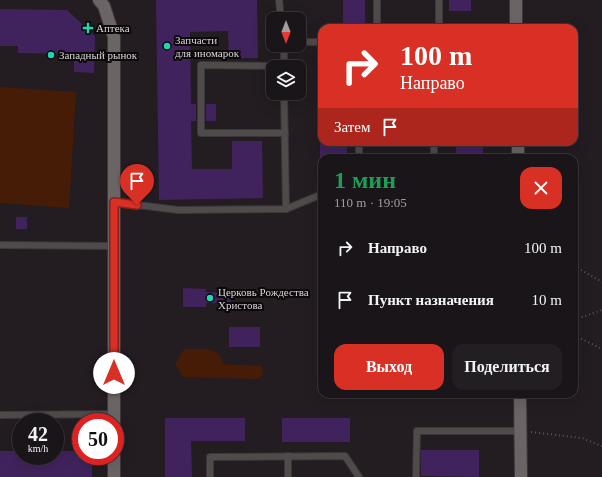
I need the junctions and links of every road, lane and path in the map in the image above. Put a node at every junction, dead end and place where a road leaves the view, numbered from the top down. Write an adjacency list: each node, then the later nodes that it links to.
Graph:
1 (99, 0): 16 (main road)
2 (279, 0): 6 (lane)
3 (377, 0): 7 (lane)
4 (439, 0): 8 (lane)
5 (516, 0): 9 (main road)
6 (280, 12)
7 (377, 24)
8 (439, 24)
9 (516, 24)
10 (306, 42): 11 (lane)
11 (318, 42)
12 (266, 67): 14 (lane)
13 (284, 100): 14 (lane)
14 (285, 133): 17 (lane)
15 (318, 196): 17 (lane)
16 (114, 202): 17 (lane); 19 (main road)
17 (286, 209)
18 (0, 245): 19 (lane)
19 (114, 246): 27 (main road)
20 (578, 268): 21 (path)
21 (602, 282)
22 (602, 310): 23 (path)
23 (578, 319)
24 (578, 337): 25 (path)
25 (602, 349)
26 (520, 398): 30 (main road)
27 (114, 413)
28 (0, 415): 29 (lane)
29 (72, 417)
30 (520, 431): 31 (path); 38 (lane); 39 (main road)
31 (602, 446)
32 (288, 456): 35 (lane); 36 (lane); 37 (lane)
33 (114, 465): 34 (main road)
34 (114, 477)
35 (210, 477)
36 (288, 477)
37 (359, 477)
38 (416, 477)
39 (521, 477)

